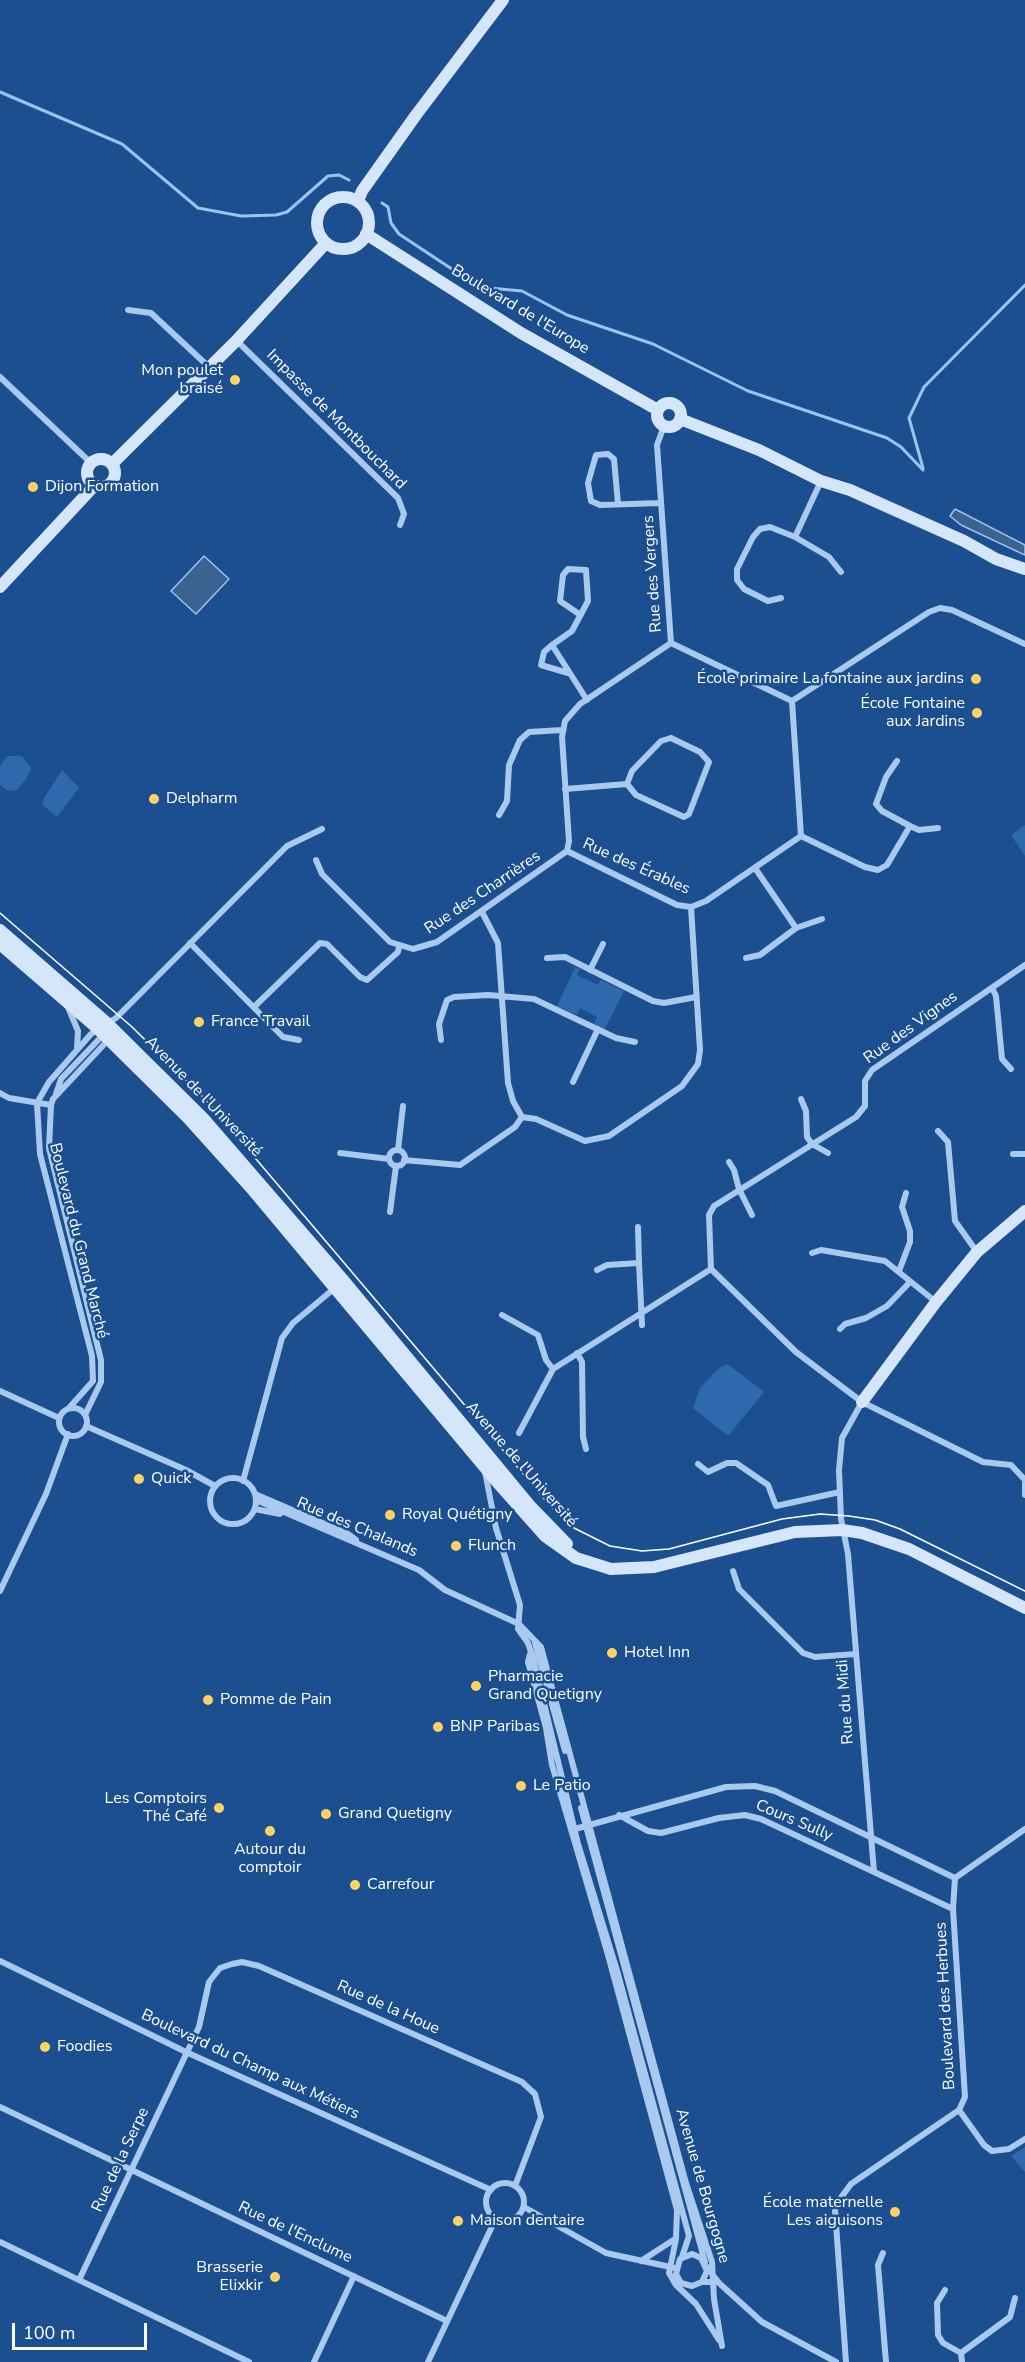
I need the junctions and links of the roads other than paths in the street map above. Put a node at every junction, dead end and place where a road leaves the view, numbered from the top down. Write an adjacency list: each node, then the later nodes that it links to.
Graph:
1 (502, 0): 2 (street)
2 (358, 201): 3 (street); 4 (street)
3 (366, 234): 4 (street); 9 (street, Boulevard de l'Europe)
4 (326, 243): 6 (street)
5 (128, 310): 7 (street)
6 (236, 340): 7 (street); 18 (street, Impasse de Montbouchard)
7 (208, 367): 13 (street)
8 (0, 377): 12 (street)
9 (658, 410): 10 (street); 11 (street)
10 (680, 419): 11 (street); 14 (street)
11 (664, 426): 16 (street, Rue des Vergers)
12 (91, 463): 13 (street); 15 (street)
13 (112, 464): 15 (street)
14 (821, 481): 19 (street); 20 (street)
15 (94, 485): 22 (street)
16 (661, 503): 17 (street); 25 (street, Rue des Vergers)
17 (618, 504): 17 (street)
18 (400, 525)
19 (795, 537): 21 (street); 23 (street)
20 (1025, 569)
21 (841, 572)
22 (0, 587)
23 (781, 598)
24 (579, 614): 24 (street); 27 (street)
25 (671, 643): 29 (street); 30 (street, Rue des Vergers)
26 (1025, 644): 30 (street)
27 (552, 645): 28 (street); 28 (street)
28 (568, 673): 29 (street)
29 (587, 700): 31 (street)
30 (792, 701): 39 (street)
31 (562, 730): 34 (street); 35 (street)
32 (897, 761): 36 (street)
33 (627, 784): 33 (street); 34 (street)
34 (565, 789): 40 (street)
35 (499, 815)
36 (910, 826): 37 (street); 39 (street)
37 (938, 828)
38 (322, 829): 48 (street)
39 (801, 836): 42 (street, Rue des Érables)
40 (567, 851): 43 (street, Rue des Érables); 44 (street, Rue des Charrières)
41 (316, 860): 51 (street)
42 (754, 868): 43 (street, Rue des Érables); 46 (street)
43 (691, 907): 58 (street)
44 (482, 912): 51 (street, Rue des Charrières); 57 (street)
45 (822, 920): 46 (street)
46 (796, 928): 53 (street)
47 (0, 930): 61 (street, Avenue de l'Université)
48 (190, 943): 60 (street); 61 (street)
49 (0, 944): 59 (street, Avenue de l'Université)
50 (603, 944): 55 (street)
51 (399, 946): 60 (street)
52 (547, 958): 55 (street)
53 (746, 958)
54 (1025, 965): 56 (street, Rue des Vignes)
55 (591, 970): 58 (street)
56 (992, 988): 67 (street); 76 (street, Rue des Vignes)
57 (501, 997): 62 (street); 63 (street); 74 (street)
58 (696, 997): 74 (street)
59 (65, 1001): 61 (street, Avenue de l'Université); 66 (street)
60 (254, 1007): 64 (street)
61 (105, 1028): 66 (street); 71 (street, Boulevard du Grand Marché); 99 (street, Avenue de l'Université)
62 (598, 1029): 65 (street); 68 (street)
63 (441, 1040)
64 (299, 1041)
65 (635, 1042)
66 (77, 1049): 72 (street)
67 (1011, 1069)
68 (573, 1082)
69 (0, 1093): 72 (street)
70 (801, 1099): 76 (street)
71 (52, 1102): 72 (street); 110 (street, Boulevard du Grand Marché)
72 (37, 1103): 109 (street, Boulevard du Grand Marché)
73 (403, 1106): 77 (street)
74 (522, 1117): 83 (street)
75 (938, 1131): 92 (street)
76 (812, 1144): 79 (street); 86 (street, Rue des Vignes)
77 (398, 1150): 82 (street); 83 (street)
78 (340, 1153): 82 (street)
79 (828, 1153)
80 (1013, 1154): 81 (street)
81 (1025, 1154)
82 (389, 1159): 85 (street)
83 (404, 1160): 85 (street)
84 (729, 1162): 86 (street)
85 (396, 1166): 89 (street)
86 (739, 1189): 90 (street); 95 (street, Rue des Vignes)
87 (906, 1192): 97 (street)
88 (1025, 1210): 92 (street)
89 (390, 1212)
90 (752, 1215)
91 (638, 1227): 94 (street)
92 (977, 1252): 100 (street)
93 (812, 1253): 97 (street)
94 (639, 1263): 96 (street); 101 (street)
95 (711, 1269): 101 (street); 108 (street)
96 (597, 1270)
97 (899, 1271): 98 (street)
98 (910, 1282): 100 (street); 104 (street)
99 (339, 1285): 117 (street, Avenue de l'Université); 118 (street); 127 (street, Avenue de l'Université)
100 (936, 1302): 108 (street)
101 (641, 1312): 103 (street); 105 (street)
102 (502, 1315): 106 (street)
103 (642, 1325)
104 (840, 1329)
105 (577, 1353): 106 (street); 115 (street)
106 (553, 1369): 114 (street)
107 (0, 1391): 111 (street)
108 (862, 1402): 119 (street); 121 (street, Rue du Midi)
109 (69, 1408): 110 (street); 111 (street)
110 (85, 1415): 112 (street)
111 (59, 1418): 113 (street)
112 (86, 1426): 113 (street); 120 (street)
113 (68, 1434): 129 (street)
114 (519, 1434)
115 (586, 1449)
116 (698, 1464): 121 (street)
117 (483, 1466): 127 (street, Avenue de l'Université); 132 (street)
118 (243, 1480): 120 (street); 123 (street)
119 (1025, 1481): 122 (street)
120 (215, 1486): 124 (street)
121 (840, 1492): 125 (street, Rue du Midi)
122 (1025, 1495)
123 (255, 1497): 124 (street); 126 (street, Rue des Chalands)
124 (255, 1509): 126 (street)
125 (842, 1530): 127 (street); 130 (street); 134 (street, Rue du Midi)
126 (358, 1543): 131 (street, Rue des Chalands)
127 (629, 1570)
128 (733, 1571): 134 (street)
129 (0, 1591)
130 (1025, 1608)
131 (509, 1619): 132 (street, Avenue de Bourgogne)
132 (519, 1627): 133 (street, Avenue de Bourgogne); 136 (street, Avenue de Bourgogne)
133 (531, 1652): 137 (street, Avenue de Bourgogne); 153 (street, Avenue de Bourgogne)
134 (856, 1654): 139 (street, Rue du Midi)
135 (619, 1815): 136 (street, Cours Sully); 139 (street, Cours Sully); 140 (street, Cours Sully)
136 (587, 1825): 137 (street, Cours Sully); 158 (street, Avenue de Bourgogne); 162 (street, Avenue de Bourgogne)
137 (574, 1828): 156 (street, Avenue de Bourgogne)
138 (1025, 1829): 141 (street)
139 (870, 1837): 140 (street, Rue du Midi); 141 (street, Cours Sully)
140 (874, 1872): 142 (street, Cours Sully)
141 (955, 1878): 142 (street, Boulevard des Herbues)
142 (953, 1909): 146 (street, Boulevard des Herbues)
143 (0, 1961): 144 (street, Boulevard du Champ aux Métiers)
144 (186, 2052): 148 (street, Rue de la Serpe); 149 (street, Rue de la Houe); 150 (street, Boulevard du Champ aux Métiers)
145 (0, 2107): 148 (street, Rue de l'Enclume)
146 (959, 2110): 147 (street); 172 (street, Boulevard des Herbues)
147 (1025, 2139)
148 (131, 2170): 160 (street, Rue de l'Enclume); 161 (street, Rue de la Serpe)
149 (515, 2186): 150 (street); 151 (street)
150 (491, 2190): 152 (street)
151 (524, 2207): 152 (street); 157 (street)
152 (496, 2218): 166 (street)
153 (676, 2239): 157 (street); 159 (street, Avenue de Bourgogne)
154 (0, 2242): 161 (street)
155 (883, 2253): 173 (street)
156 (682, 2257): 158 (street); 159 (street)
157 (640, 2262): 159 (street)
158 (706, 2264): 162 (street); 163 (street)
159 (672, 2268): 162 (street, Avenue de Bourgogne); 163 (street)
160 (354, 2276): 166 (street, Rue de l'Enclume); 169 (street)
161 (79, 2280): 168 (street)
162 (715, 2280): 163 (street); 171 (street)
163 (702, 2282)
164 (945, 2290): 167 (street)
165 (1015, 2298): 167 (street)
166 (447, 2321): 170 (street)
167 (961, 2353): 174 (street)
168 (249, 2362)
169 (314, 2362)
170 (428, 2362)
171 (836, 2362)
172 (846, 2362)
173 (886, 2362)
174 (962, 2362)

